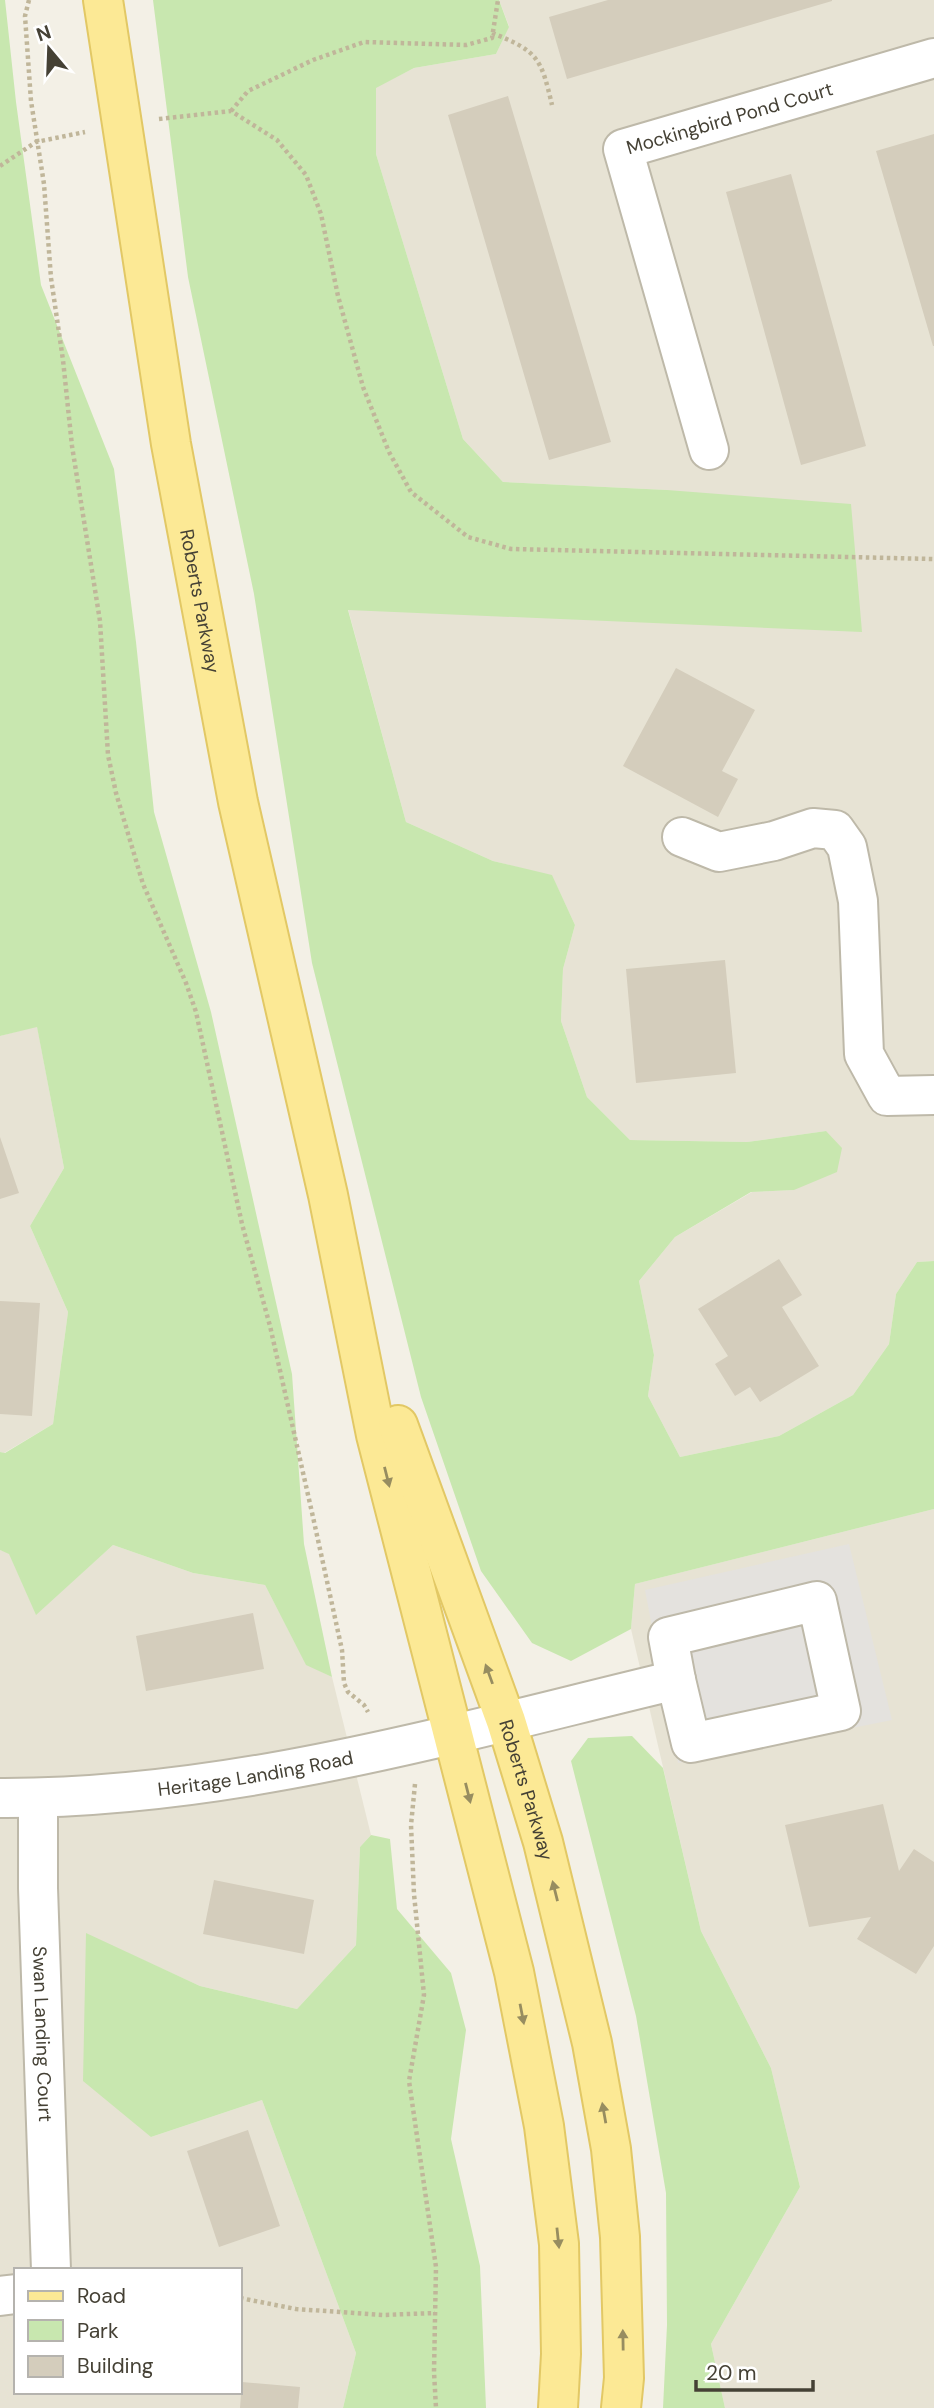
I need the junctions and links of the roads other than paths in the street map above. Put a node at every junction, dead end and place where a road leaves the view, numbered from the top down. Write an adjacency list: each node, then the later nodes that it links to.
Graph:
1 (103, 0): 6 (main road, Roberts Parkway)
2 (934, 58): 3 (street, Mockingbird Pond Court)
3 (709, 450)
4 (682, 837): 5 (street)
5 (934, 1095)
6 (328, 1195): 8 (main road, Roberts Parkway, one-way to 6); 9 (main road, Roberts Parkway, one-way to 9)
7 (676, 1680): 7 (street); 8 (street, Heritage Landing Road)
8 (506, 1721): 9 (street, Heritage Landing Road); 14 (main road, Roberts Parkway, one-way to 8)
9 (454, 1735): 11 (street, Heritage Landing Road); 13 (main road, Roberts Parkway, one-way to 13)
10 (0, 1798): 11 (street, Heritage Landing Road)
11 (38, 1798): 12 (street, Swan Landing Court)
12 (51, 2268)
13 (558, 2408)
14 (621, 2408)

